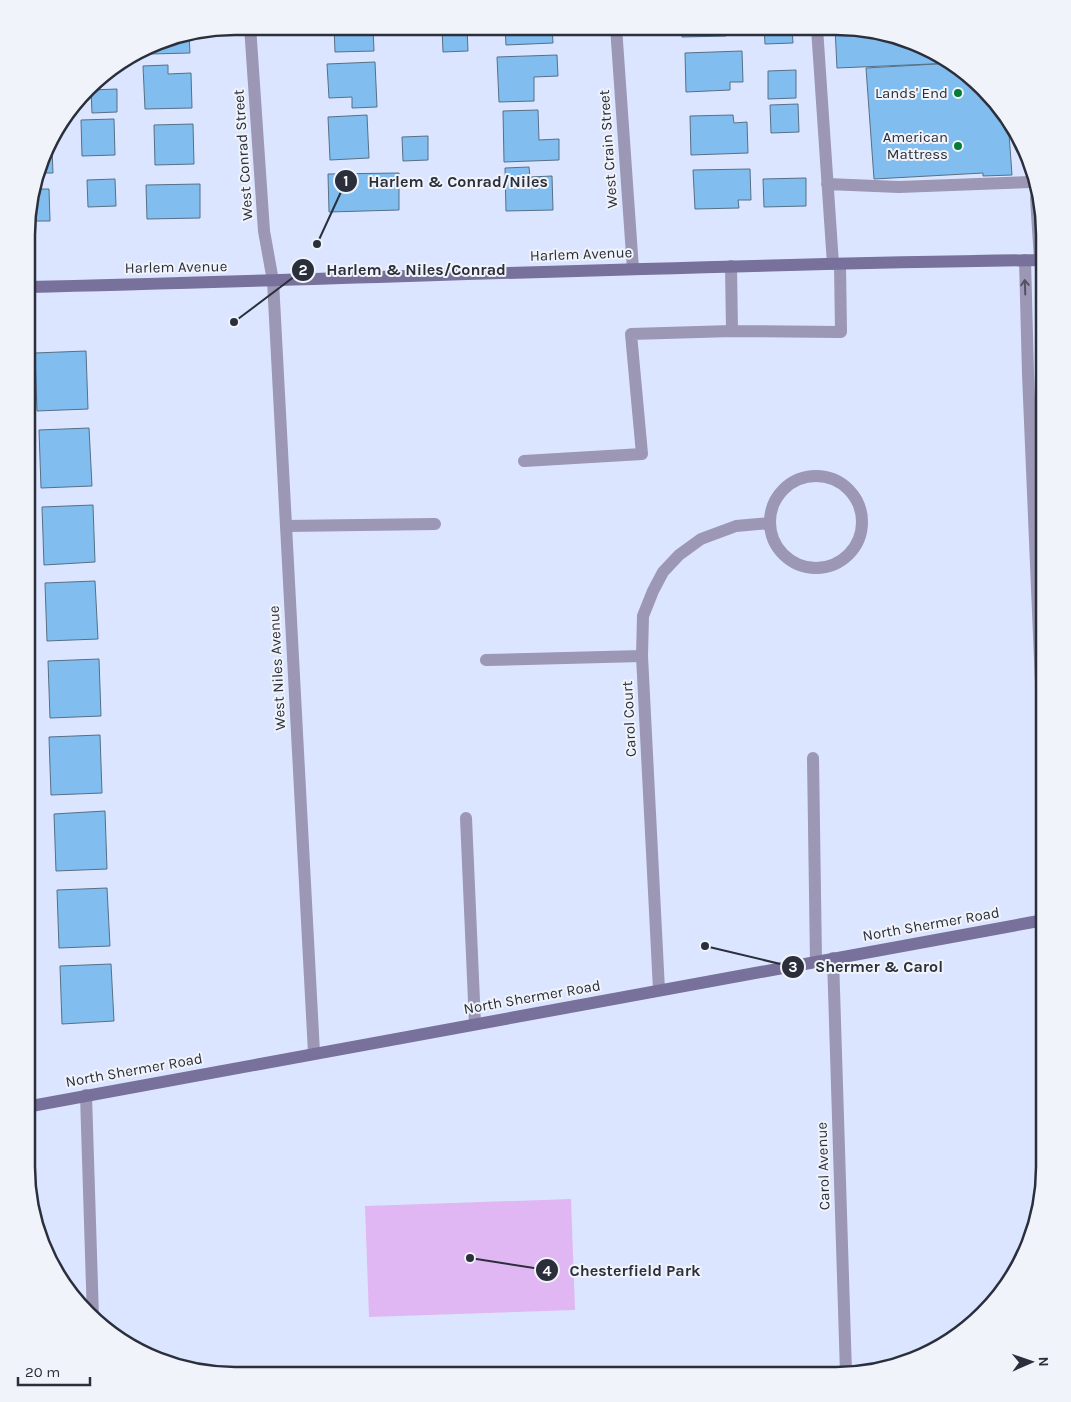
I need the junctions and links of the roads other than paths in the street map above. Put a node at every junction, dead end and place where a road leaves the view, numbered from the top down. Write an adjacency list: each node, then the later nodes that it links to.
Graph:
1 (251, 35): 11 (street, West Conrad Street)
2 (617, 35): 10 (street, West Crain Street)
3 (817, 35): 5 (street)
4 (1029, 182): 5 (street)
5 (828, 184): 8 (street)
6 (1025, 260): 7 (main road, Harlem Avenue); 8 (main road, Harlem Avenue); 18 (street, one-way to 6)
7 (1036, 260)
8 (836, 264): 9 (main road, Harlem Avenue); 13 (street)
9 (731, 266): 10 (main road, Harlem Avenue); 13 (street)
10 (633, 269): 11 (main road, Harlem Avenue)
11 (274, 281): 12 (main road, Harlem Avenue); 17 (street, West Niles Avenue)
12 (35, 287)
13 (732, 331): 14 (street)
14 (524, 461)
15 (770, 523): 15 (street); 19 (street, Carol Court)
16 (435, 524): 17 (street)
17 (286, 526): 28 (street, West Niles Avenue)
18 (1036, 562)
19 (642, 656): 20 (street); 26 (street, Carol Court)
20 (486, 660)
21 (813, 758): 25 (street)
22 (466, 818): 27 (street)
23 (1036, 921): 24 (main road, North Shermer Road)
24 (833, 958): 25 (main road, North Shermer Road); 32 (street, Carol Avenue)
25 (816, 962): 26 (main road, North Shermer Road)
26 (659, 990): 27 (main road, North Shermer Road)
27 (475, 1024): 28 (main road, North Shermer Road)
28 (314, 1053): 29 (main road, North Shermer Road)
29 (86, 1095): 30 (main road, North Shermer Road); 31 (street)
30 (35, 1104)
31 (93, 1307)
32 (846, 1367)

